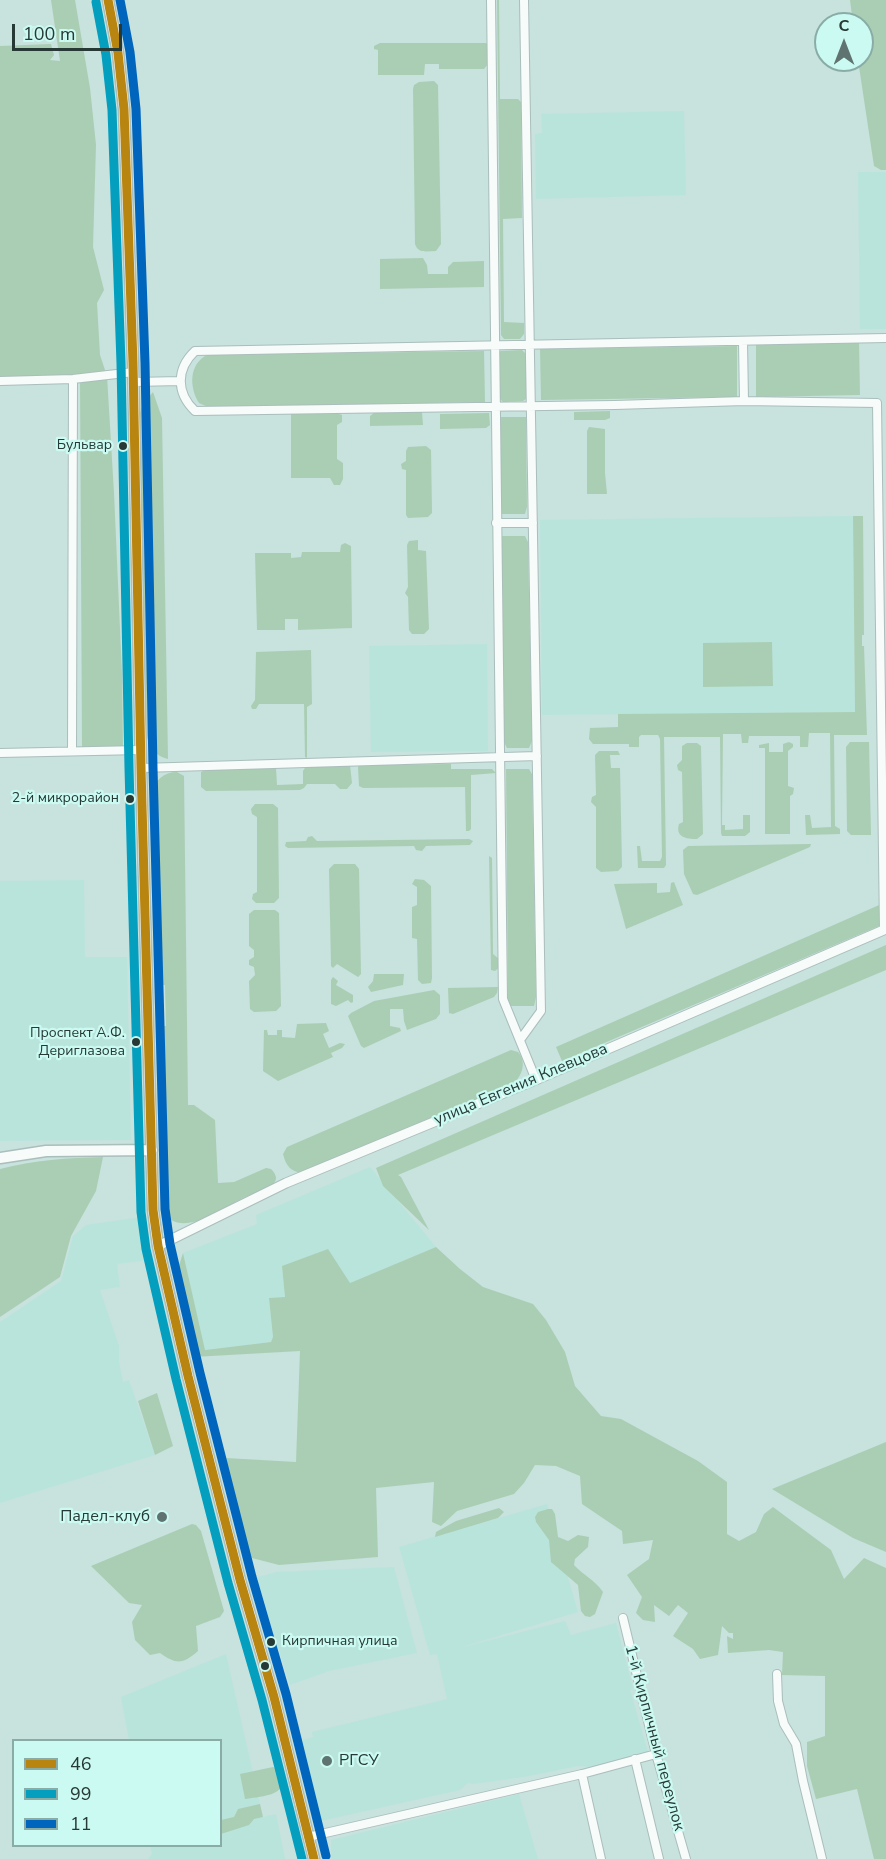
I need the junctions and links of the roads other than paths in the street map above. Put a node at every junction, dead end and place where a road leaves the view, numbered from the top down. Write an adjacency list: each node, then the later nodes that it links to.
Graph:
1 (108, 0): 8 (main road)
2 (491, 0): 6 (street)
3 (524, 0): 7 (street)
4 (886, 338): 5 (street)
5 (743, 341): 7 (street); 12 (street)
6 (494, 345): 7 (street); 11 (street); 14 (street)
7 (531, 345): 13 (street)
8 (134, 377): 9 (street); 11 (street); 17 (main road)
9 (73, 379): 10 (street); 18 (street)
10 (0, 381)
11 (180, 381): 14 (street)
12 (744, 401): 13 (street); 23 (street)
13 (532, 406): 14 (street); 15 (street)
14 (495, 407): 16 (street)
15 (534, 523): 16 (street); 20 (street)
16 (496, 524): 21 (street)
17 (141, 750): 18 (street); 22 (main road)
18 (72, 751): 19 (street)
19 (0, 753)
20 (537, 756): 21 (street); 24 (street)
21 (500, 757): 22 (street); 24 (street)
22 (141, 768): 26 (main road)
23 (885, 930): 25 (street, улица Евгения Клевцова)
24 (520, 1040): 25 (street)
25 (536, 1080): 28 (street, улица Евгения Клевцова)
26 (152, 1150): 27 (main road); 28 (main road)
27 (0, 1158)
28 (158, 1246): 34 (main road)
29 (623, 1618): 31 (street, 1-й Кирпичный переулок)
30 (777, 1674): 39 (street)
31 (656, 1754): 32 (street); 38 (street, 1-й Кирпичный переулок)
32 (635, 1759): 33 (street); 37 (street, 1-й Кирпичный переулок)
33 (582, 1774): 34 (street); 36 (street)
34 (308, 1837): 35 (main road)
35 (314, 1859)
36 (601, 1859)
37 (659, 1859)
38 (686, 1859)
39 (822, 1859)

